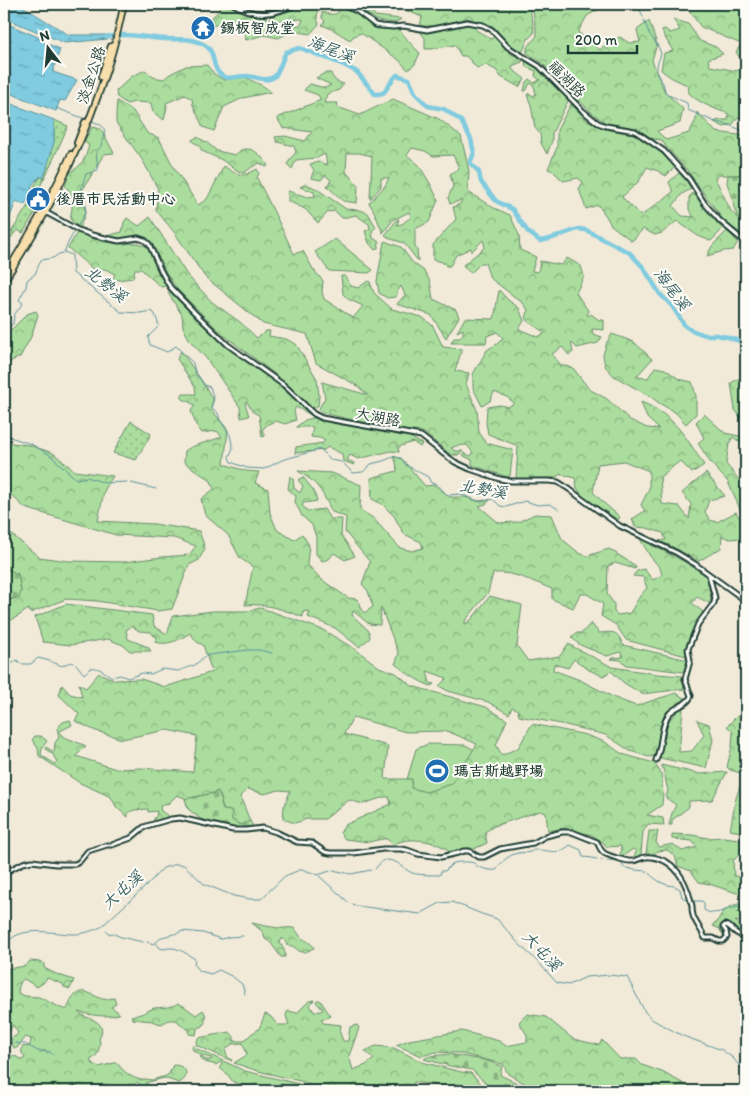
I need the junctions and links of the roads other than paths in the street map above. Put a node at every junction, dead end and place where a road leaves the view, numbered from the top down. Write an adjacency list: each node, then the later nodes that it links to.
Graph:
1 (123, 4): 5 (main road, 淡金公路)
2 (233, 4): 3 (street)
3 (297, 4)
4 (339, 4): 6 (street, 福湖路)
5 (44, 212): 7 (main road, 淡金公路); 8 (main road, 淡金公路); 9 (street, 大湖路)
6 (746, 243)
7 (4, 276)
8 (4, 281)
9 (709, 574): 10 (street, 大湖路); 11 (street)
10 (746, 601)
11 (656, 760)
12 (4, 873): 13 (street)
13 (746, 937)

